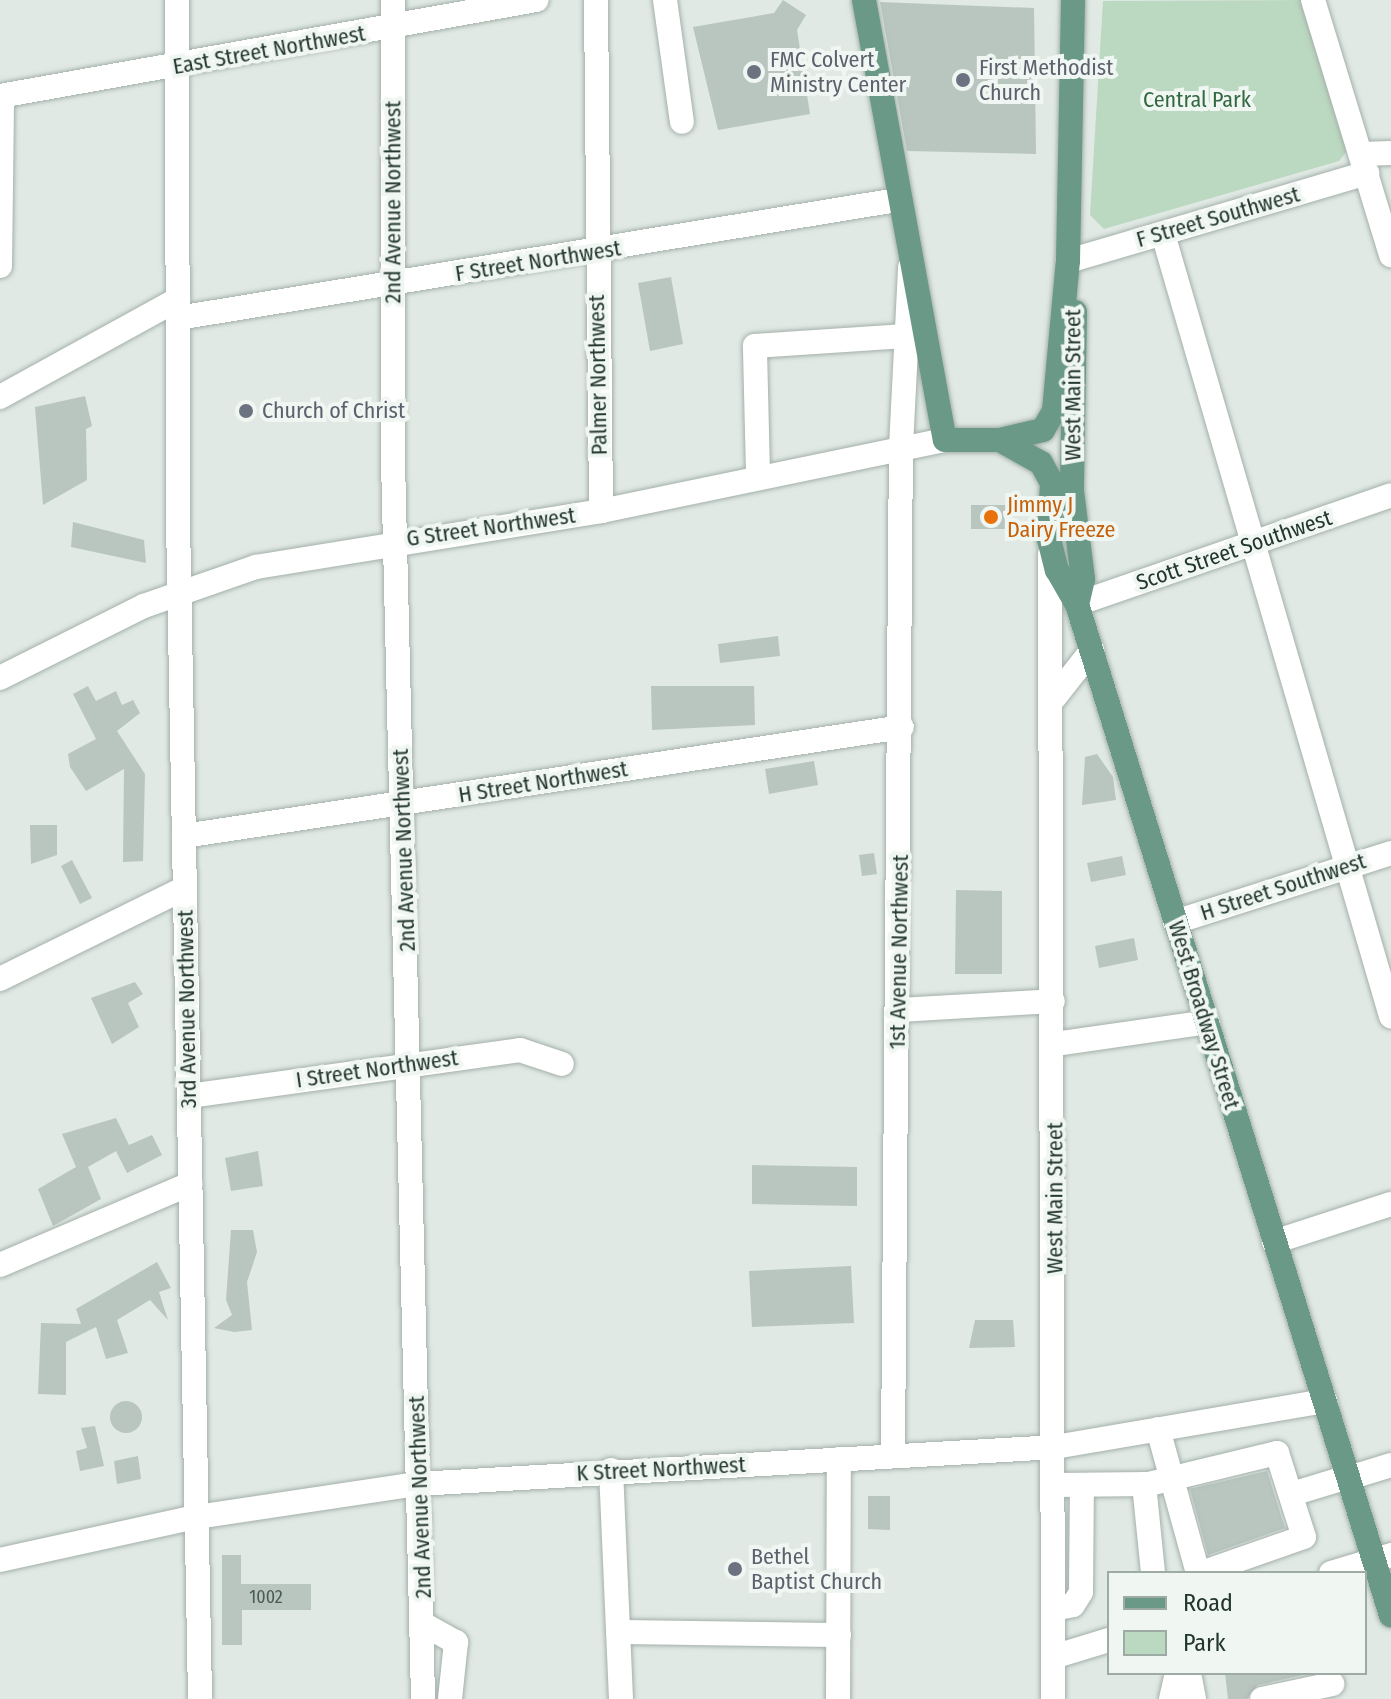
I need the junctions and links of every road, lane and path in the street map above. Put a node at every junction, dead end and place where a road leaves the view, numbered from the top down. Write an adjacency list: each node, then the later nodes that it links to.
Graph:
1 (177, 0): 10 (street, 3rd Avenue Northwest)
2 (393, 0): 9 (street, 2nd Avenue Northwest)
3 (536, 0): 9 (street, East Street Northwest)
4 (596, 0): 17 (street, Palmer Northwest)
5 (665, 0): 12 (street)
6 (864, 0): 15 (main road)
7 (1073, 0): 19 (main road, West Main Street)
8 (1313, 0): 14 (street)
9 (393, 27): 10 (street, East Street Northwest); 22 (street, 2nd Avenue Northwest)
10 (177, 67): 11 (street, East Street Northwest); 23 (street, 3rd Avenue Northwest)
11 (1, 96): 21 (street)
12 (682, 122)
13 (1391, 153): 14 (street, F Street Southwest)
14 (1364, 163): 16 (street, F Street Southwest); 18 (street)
15 (897, 200): 17 (street, F Street Northwest); 20 (main road)
16 (1163, 234): 19 (street, F Street Southwest); 34 (street)
17 (597, 251): 22 (street, F Street Northwest); 31 (street, Palmer Northwest)
18 (1391, 255)
19 (1068, 261): 27 (main road, West Main Street); 36 (main road, West Main Street)
20 (910, 262): 24 (street); 26 (main road)
21 (0, 266)
22 (393, 284): 23 (street, F Street Northwest); 33 (street, 2nd Avenue Northwest)
23 (178, 309): 25 (street, F Street Northwest); 35 (street, 3rd Avenue Northwest)
24 (905, 336): 28 (street); 29 (street)
25 (0, 397)
26 (945, 440): 27 (main road, G Street Northwest); 28 (street, G Street Northwest)
27 (1000, 440): 32 (main road, West Broadway Street)
28 (901, 447): 29 (street, G Street Northwest); 40 (street, 1st Avenue Northwest)
29 (758, 473): 31 (street, G Street Northwest)
30 (1391, 495): 34 (street, Scott Street Southwest)
31 (601, 511): 33 (street, G Street Northwest)
32 (1049, 539): 36 (main road, West Broadway Street); 39 (street, West Main Street)
33 (395, 541): 35 (street, G Street Northwest); 41 (street, 2nd Avenue Northwest)
34 (1249, 544): 36 (street, Scott Street Southwest); 44 (street)
35 (180, 592): 38 (street, G Street Northwest); 42 (street, 3rd Avenue Northwest)
36 (1077, 604): 37 (main road, West Broadway Street)
37 (1092, 650): 39 (street); 46 (main road, West Broadway Street)
38 (0, 678)
39 (1055, 697): 48 (street, West Main Street)
40 (902, 727): 41 (street, H Street Northwest); 49 (street, 1st Avenue Northwest)
41 (403, 803): 42 (street, H Street Northwest); 53 (street, 2nd Avenue Northwest)
42 (184, 836): 45 (street, 3rd Avenue Northwest)
43 (1391, 853): 44 (street, H Street Southwest)
44 (1346, 868): 46 (street, H Street Southwest); 50 (street)
45 (185, 888): 47 (street); 55 (street, 3rd Avenue Northwest)
46 (1175, 922): 51 (main road, West Broadway Street)
47 (0, 979)
48 (1053, 1001): 49 (street); 52 (street, West Main Street)
49 (899, 1010): 63 (street, 1st Avenue Northwest)
50 (1391, 1016)
51 (1207, 1022): 52 (street); 58 (main road, West Broadway Street)
52 (1055, 1044): 62 (street, West Main Street)
53 (410, 1063): 54 (street, I Street Northwest); 55 (street, I Street Northwest); 69 (street, 2nd Avenue Northwest)
54 (562, 1064)
55 (189, 1096): 56 (street, 3rd Avenue Northwest)
56 (190, 1184): 59 (street); 73 (street, 3rd Avenue Northwest)
57 (1391, 1204): 58 (street)
58 (1274, 1242): 60 (main road, West Broadway Street)
59 (0, 1265)
60 (1325, 1401): 61 (street, K Street Northwest); 67 (main road, West Broadway Street)
61 (1158, 1429): 62 (street, K Street Northwest); 68 (street)
62 (1055, 1447): 63 (street, K Street Northwest); 70 (street, West Main Street)
63 (893, 1456): 64 (street, K Street Northwest)
64 (839, 1459): 66 (street, K Street Northwest); 84 (street)
65 (1391, 1465): 67 (street)
66 (611, 1470): 69 (street, K Street Northwest); 83 (street)
67 (1348, 1478): 72 (street); 74 (main road, West Broadway Street)
68 (1156, 1480): 71 (street); 72 (street); 76 (street); 77 (street)
69 (418, 1484): 73 (street, K Street Northwest); 82 (street, 2nd Avenue Northwest)
70 (1055, 1485): 71 (street); 80 (street, West Main Street)
71 (1082, 1485): 80 (street)
72 (1292, 1494): 78 (street)
73 (196, 1517): 75 (street, K Street Northwest); 90 (street, 3rd Avenue Northwest)
74 (1382, 1558): 79 (street); 81 (main road, West Broadway Street)
75 (0, 1560)
76 (1153, 1571)
77 (1199, 1571)
78 (1206, 1571)
79 (1338, 1571)
80 (1053, 1609): 86 (street, West Main Street)
81 (1391, 1615)
82 (423, 1624): 91 (street, 2nd Avenue Northwest); 92 (street)
83 (618, 1632): 84 (street); 93 (street)
84 (839, 1635): 94 (street)
85 (1107, 1641): 86 (street)
86 (1053, 1657): 95 (street, West Main Street)
87 (1177, 1675): 96 (street)
88 (1189, 1675): 97 (street)
89 (1332, 1684): 98 (street)
90 (200, 1699)
91 (423, 1699)
92 (450, 1699)
93 (621, 1699)
94 (838, 1699)
95 (1053, 1699)
96 (1171, 1699)
97 (1194, 1699)
98 (1262, 1699)

